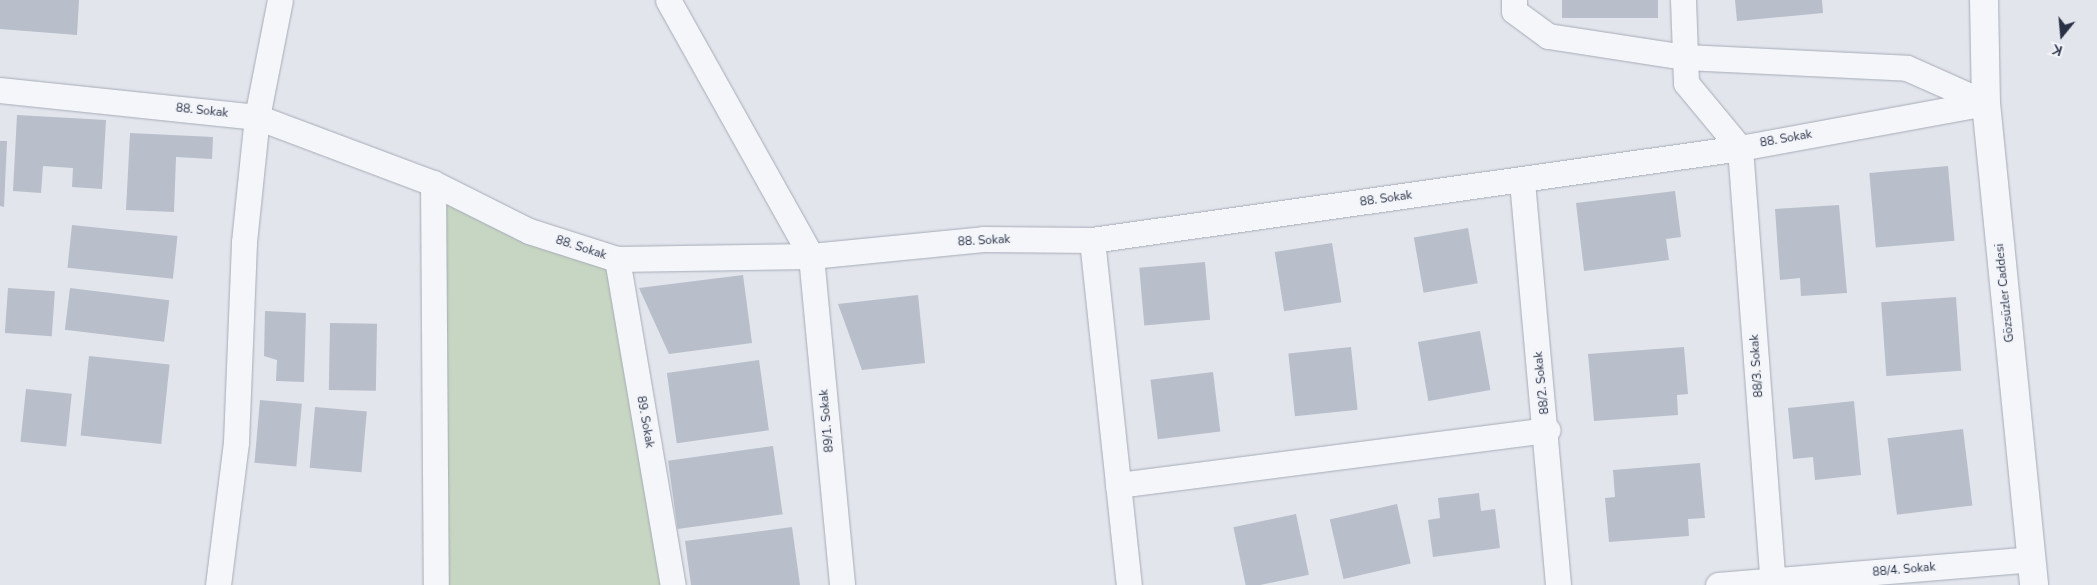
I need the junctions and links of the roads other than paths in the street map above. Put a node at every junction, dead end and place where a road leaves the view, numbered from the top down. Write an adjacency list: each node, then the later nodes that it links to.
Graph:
1 (280, 0): 9 (street)
2 (668, 0): 14 (street)
3 (1683, 0): 6 (street)
4 (1984, 0): 8 (street, Gözsüzler Caddesi)
5 (1514, 6): 6 (street)
6 (1685, 56): 8 (street); 10 (street)
7 (0, 90): 9 (street, 88. Sokak)
8 (1986, 103): 10 (street, 88. Sokak); 18 (street, Gözsüzler Caddesi)
9 (257, 117): 12 (street, 88. Sokak); 20 (street)
10 (1740, 148): 11 (street, 88. Sokak); 19 (street, 88/3. Sokak)
11 (1522, 180): 13 (street, 88. Sokak); 16 (street, 88/2. Sokak)
12 (433, 183): 15 (street, 88. Sokak); 21 (street)
13 (1092, 240): 14 (street, 88. Sokak); 17 (street)
14 (811, 256): 15 (street, 88. Sokak); 23 (street, 89/1. Sokak)
15 (617, 259): 22 (street, 89. Sokak)
16 (1547, 430): 17 (street); 25 (street, 88/2. Sokak)
17 (1118, 485): 24 (street)
18 (2033, 572): 19 (street, 88/4. Sokak)
19 (1773, 583): 26 (street, 88/4. Sokak)
20 (218, 585)
21 (436, 585)
22 (673, 585)
23 (842, 585)
24 (1129, 585)
25 (1558, 585)
26 (1718, 585)

